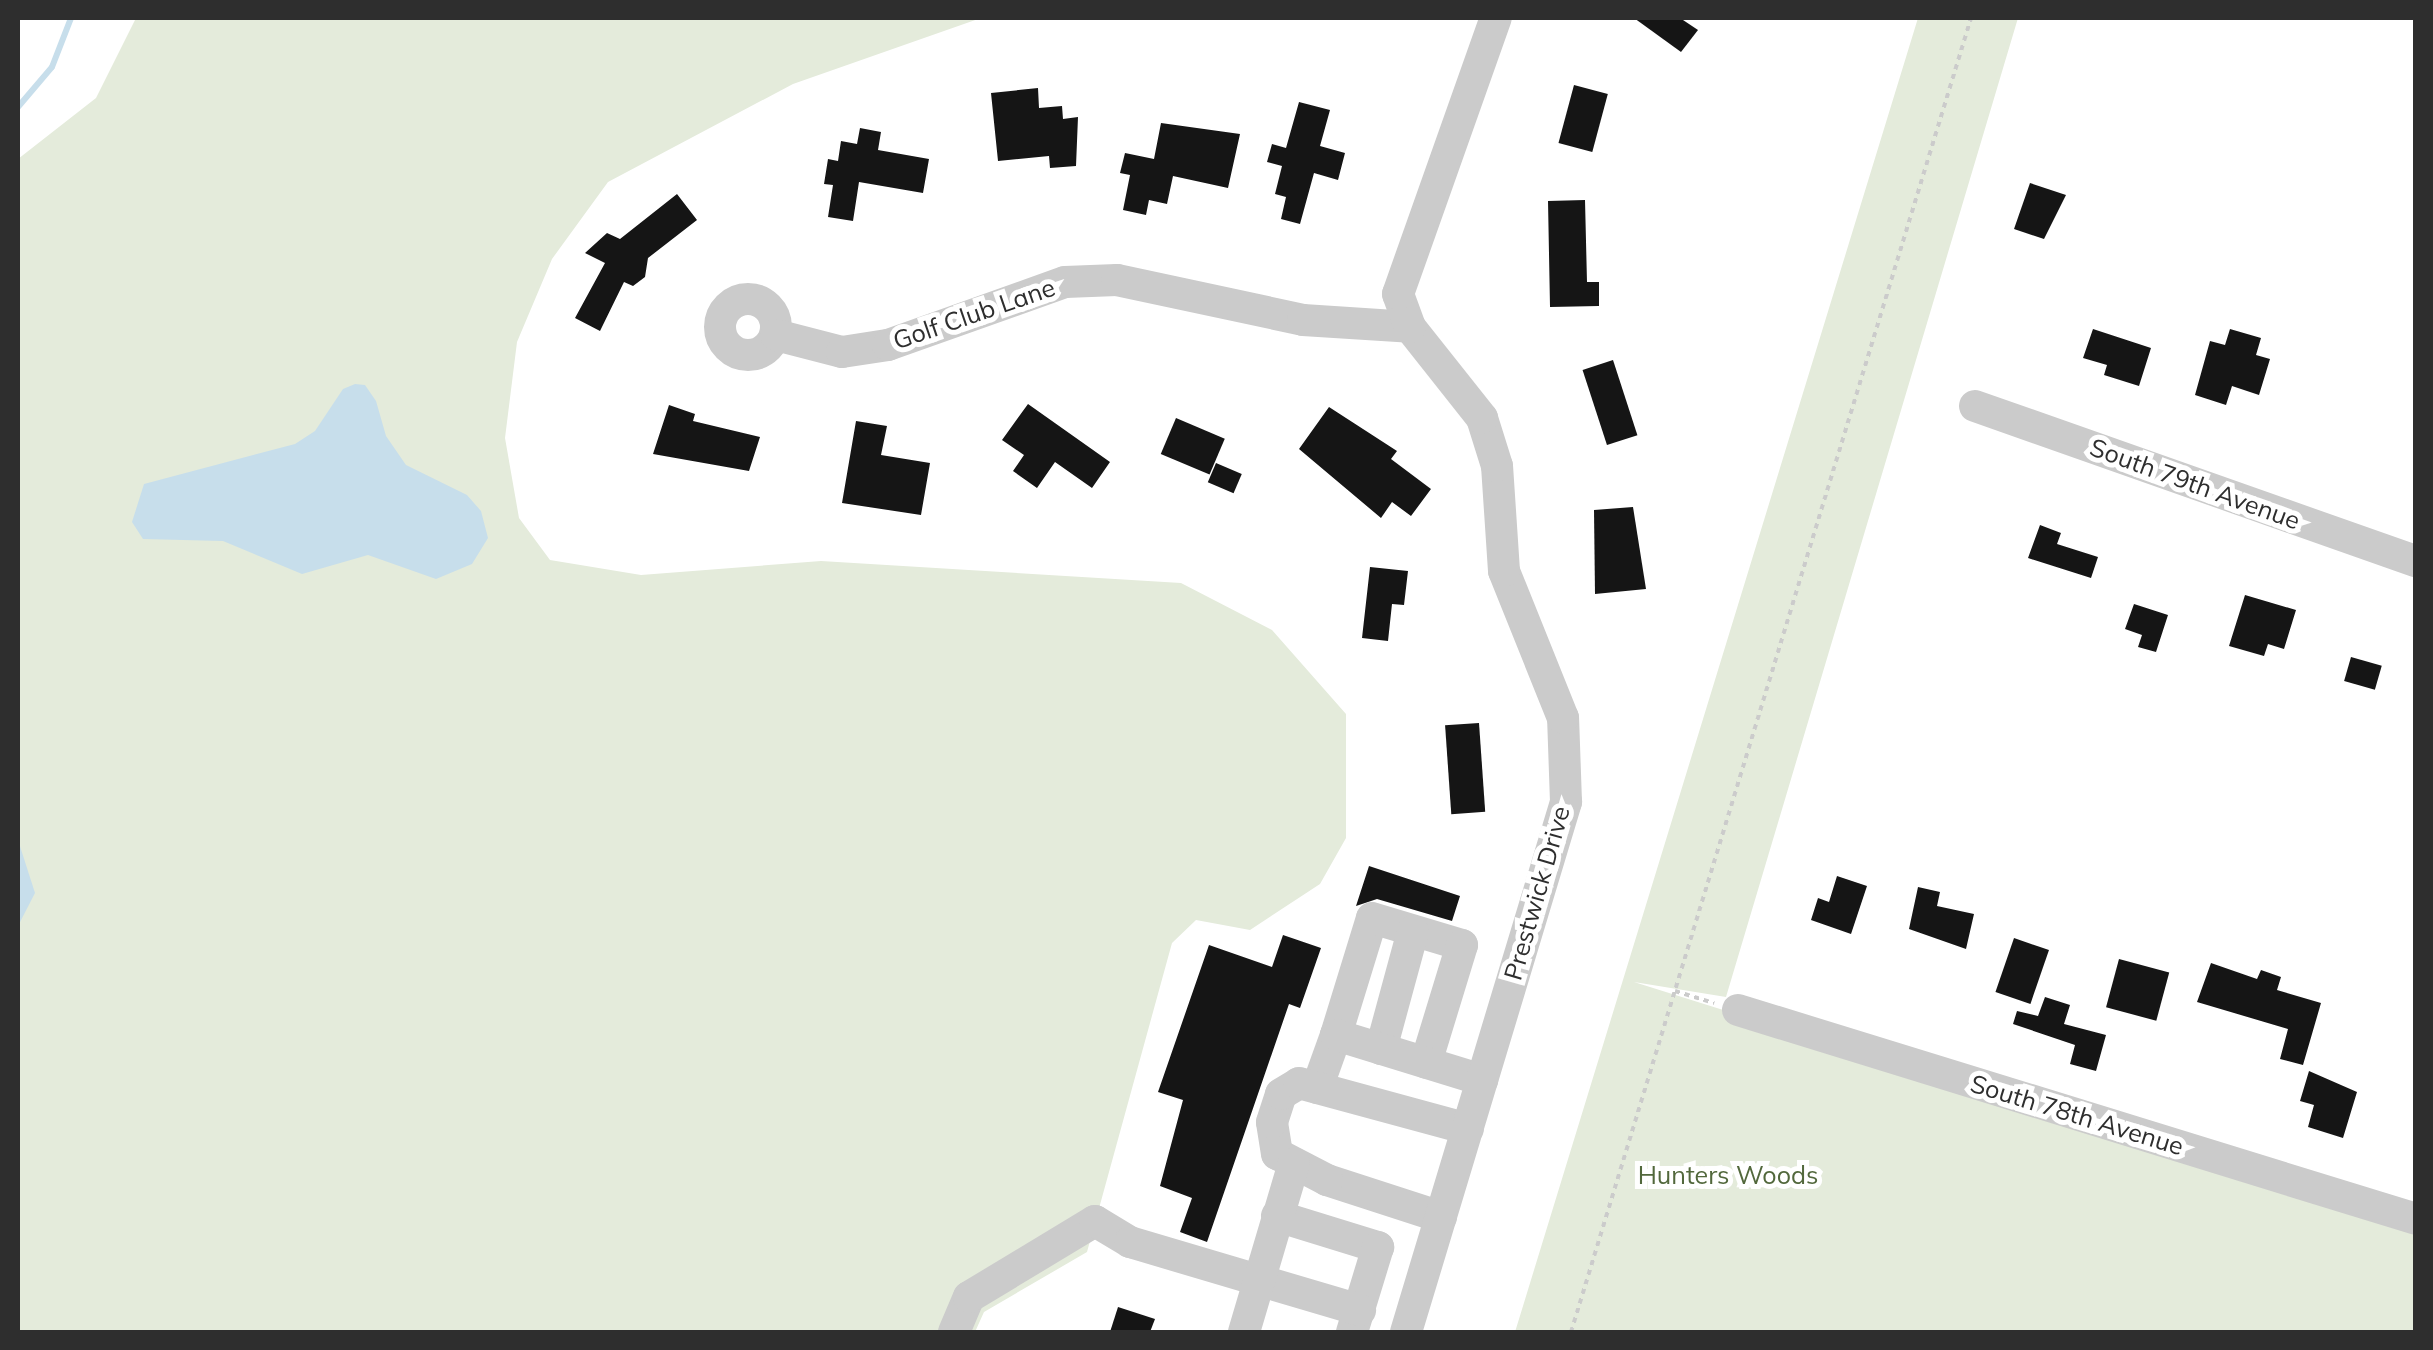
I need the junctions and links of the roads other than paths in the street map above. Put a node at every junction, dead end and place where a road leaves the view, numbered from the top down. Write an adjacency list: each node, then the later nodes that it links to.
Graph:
1 (1496, 18): 2 (street, Prestwick Drive)
2 (1410, 326): 3 (street, Golf Club Lane); 11 (street, Prestwick Drive)
3 (776, 335)
4 (1975, 406): 5 (street, South 79th Avenue)
5 (2416, 561)
6 (1413, 931): 8 (street); 9 (street); 10 (street)
7 (1738, 1010): 17 (street, South 78th Avenue)
8 (1336, 1035): 9 (street); 12 (street)
9 (1381, 1049): 10 (street)
10 (1426, 1063): 11 (street)
11 (1482, 1080): 13 (street, Prestwick Drive)
12 (1316, 1088): 13 (street); 14 (street)
13 (1468, 1129): 16 (street, Prestwick Drive)
14 (1294, 1163): 15 (street); 16 (street)
15 (1277, 1216): 18 (street); 19 (street)
16 (1441, 1217): 22 (street, Prestwick Drive)
17 (2416, 1219)
18 (1256, 1278): 19 (street); 20 (street); 21 (street)
19 (1356, 1321)
20 (954, 1332)
21 (1244, 1332)
22 (1406, 1332)

